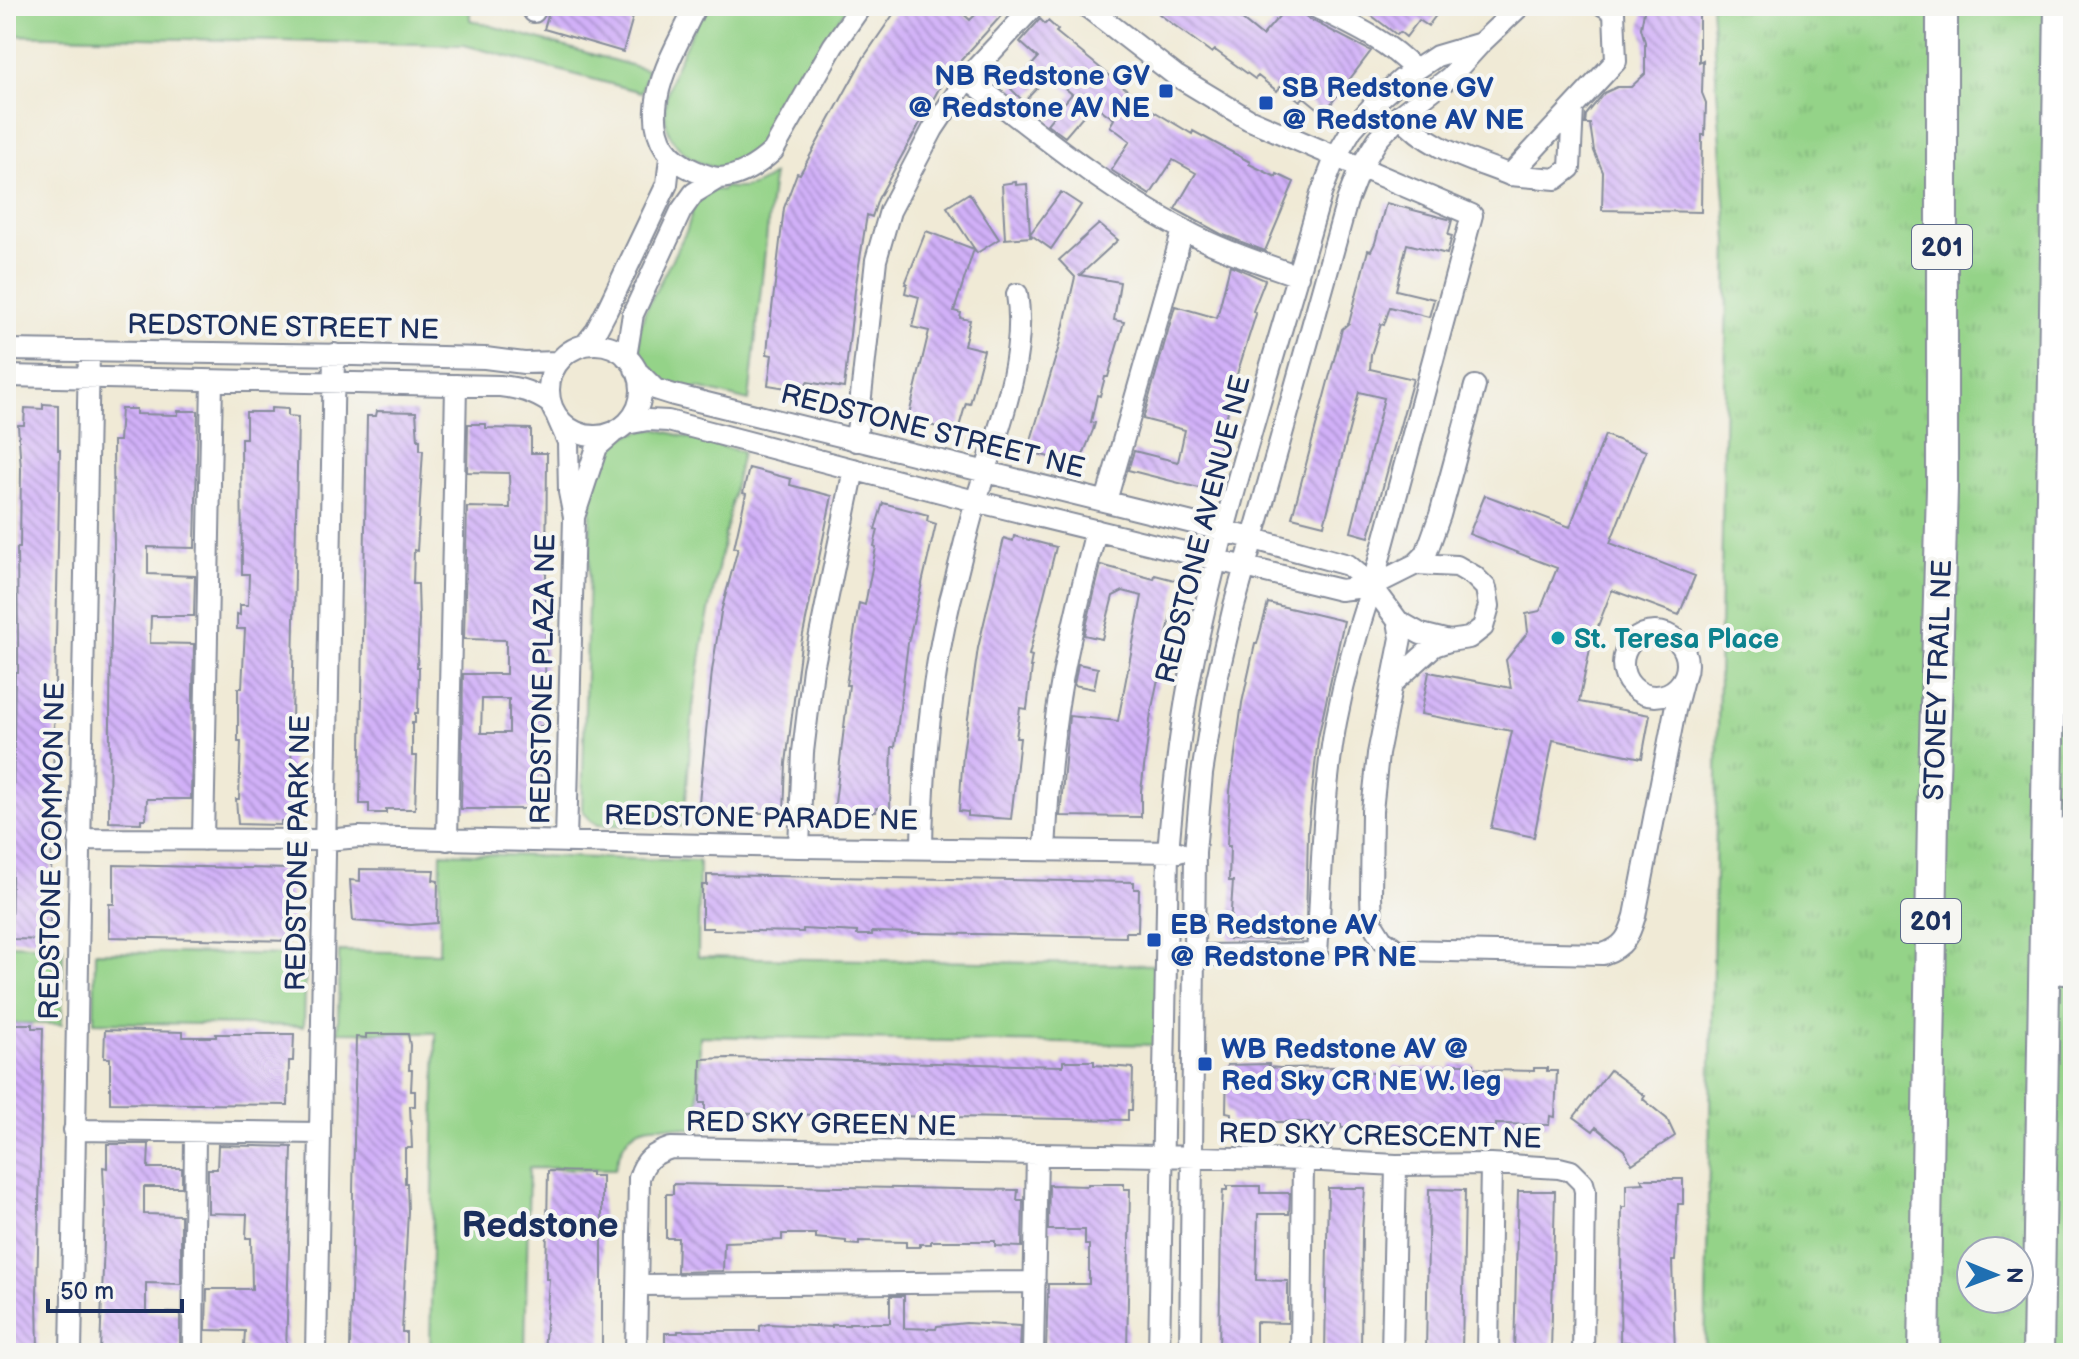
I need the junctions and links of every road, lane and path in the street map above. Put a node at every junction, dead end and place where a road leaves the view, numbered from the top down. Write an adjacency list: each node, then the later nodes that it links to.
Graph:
1 (696, 6): 15 (street)
2 (861, 6): 19 (street)
3 (1034, 6): 12 (street)
4 (1086, 6): 16 (street)
5 (1313, 6): 11 (street)
6 (1520, 6): 10 (street, REDSTONE AVENUE NE)
7 (1604, 6): 13 (street)
8 (1942, 6): 93 (highway, STONEY TRAIL NE / 201)
9 (2060, 6): 81 (highway)
10 (1481, 43): 11 (street, REDSTONE AVENUE NE); 14 (street, REDSTONE AVENUE NE)
11 (1415, 70): 16 (street, REDSTONE AVENUE NE)
12 (967, 78): 20 (street); 37 (street)
13 (1573, 108): 18 (street); 18 (street)
14 (1400, 115): 17 (street, REDSTONE AVENUE NE); 18 (street)
15 (670, 157): 19 (street); 23 (street)
16 (1335, 158): 17 (street); 21 (street, REDSTONE AVENUE NE)
17 (1360, 168): 46 (street, REDSTONE AVENUE NE); 51 (street)
18 (1510, 175)
19 (719, 178): 28 (street)
20 (1183, 230): 21 (street); 41 (street)
21 (1298, 276): 45 (street, REDSTONE AVENUE NE)
22 (1017, 294): 39 (street)
23 (585, 345): 27 (street); 28 (street)
24 (6, 350): 25 (street, REDSTONE STREET NE)
25 (89, 351): 26 (street, REDSTONE STREET NE); 30 (street, REDSTONE COMMON NE)
26 (334, 354): 27 (street, REDSTONE STREET NE); 32 (street, REDSTONE PARK NE)
27 (558, 362): 35 (street)
28 (631, 363): 36 (street); 37 (street, REDSTONE STREET NE)
29 (6, 376): 30 (street, REDSTONE STREET NE)
30 (89, 379): 31 (street, REDSTONE STREET NE); 59 (street, REDSTONE COMMON NE)
31 (212, 381): 32 (street, REDSTONE STREET NE); 60 (street)
32 (334, 384): 33 (street, REDSTONE STREET NE); 61 (street, REDSTONE PARK NE)
33 (456, 385): 35 (street, REDSTONE STREET NE); 62 (street)
34 (1475, 386): 42 (street)
35 (554, 410): 36 (street); 43 (street, REDSTONE PLAZA NE)
36 (620, 428): 38 (street, REDSTONE STREET NE); 43 (street, REDSTONE PLAZA NE)
37 (856, 441): 39 (street, REDSTONE STREET NE)
38 (854, 469): 40 (street, REDSTONE STREET NE); 64 (street)
39 (985, 473): 40 (street); 41 (street, REDSTONE STREET NE)
40 (975, 501): 44 (street, REDSTONE STREET NE); 65 (street)
41 (1106, 501): 45 (street, REDSTONE STREET NE)
42 (1440, 515): 48 (street); 49 (street)
43 (574, 517): 63 (street, REDSTONE PLAZA NE)
44 (1096, 530): 47 (street, REDSTONE STREET NE); 66 (street)
45 (1225, 531): 46 (street, REDSTONE STREET NE); 47 (street, REDSTONE AVENUE NE)
46 (1251, 539): 50 (street, REDSTONE AVENUE NE); 51 (street, REDSTONE STREET NE)
47 (1216, 561): 50 (street, REDSTONE STREET NE); 67 (street, REDSTONE AVENUE NE)
48 (1416, 564): 49 (street); 51 (street)
49 (1457, 566): 53 (street)
50 (1243, 568): 51 (street, REDSTONE STREET NE); 68 (street, REDSTONE AVENUE NE)
51 (1372, 586): 52 (street); 69 (street)
52 (1398, 621): 53 (street); 55 (street)
53 (1449, 641): 55 (street)
54 (1683, 679): 56 (street); 56 (street); 57 (street)
55 (1394, 682): 57 (street)
56 (1658, 696): 57 (street)
57 (1673, 722)
58 (2073, 829): 81 (highway)
59 (79, 839): 60 (street, REDSTONE PARADE NE); 70 (street, REDSTONE COMMON NE)
60 (203, 840): 61 (street, REDSTONE PARADE NE)
61 (327, 840): 62 (street, REDSTONE PARADE NE); 72 (street, REDSTONE PARK NE)
62 (447, 840): 63 (street, REDSTONE PARADE NE)
63 (566, 842): 64 (street, REDSTONE PARADE NE)
64 (799, 847): 65 (street, REDSTONE PARADE NE)
65 (922, 848): 66 (street, REDSTONE PARADE NE)
66 (1045, 850): 67 (street, REDSTONE PARADE NE)
67 (1168, 852): 68 (street, REDSTONE PARADE NE); 74 (street, REDSTONE AVENUE NE)
68 (1195, 852): 69 (street, REDSTONE AVENUE NE)
69 (1195, 955): 75 (street, REDSTONE AVENUE NE)
70 (74, 1130): 71 (street); 82 (street, REDSTONE COMMON NE)
71 (195, 1132): 72 (street); 83 (street)
72 (319, 1133): 84 (street, REDSTONE PARK NE)
73 (1037, 1155): 74 (street, RED SKY GREEN NE); 79 (street); 80 (street, RED SKY GREEN NE)
74 (1162, 1156): 75 (street, RED SKY GREEN NE); 87 (street, REDSTONE AVENUE NE)
75 (1193, 1158): 76 (street, RED SKY CRESCENT NE); 88 (street, REDSTONE AVENUE NE)
76 (1303, 1160): 78 (street, RED SKY CRESCENT NE); 89 (street)
77 (1491, 1164): 78 (street, RED SKY CRESCENT NE); 91 (street); 92 (street, RED SKY CRESCENT NE)
78 (1396, 1165): 90 (street)
79 (1035, 1282): 80 (street); 86 (street)
80 (637, 1285): 85 (street, RED SKY GREEN NE)
81 (2038, 1350)
82 (71, 1353)
83 (193, 1353)
84 (316, 1353)
85 (636, 1353)
86 (1033, 1353)
87 (1159, 1353)
88 (1190, 1353)
89 (1301, 1353)
90 (1392, 1353)
91 (1488, 1353)
92 (1583, 1353)
93 (1924, 1353)

